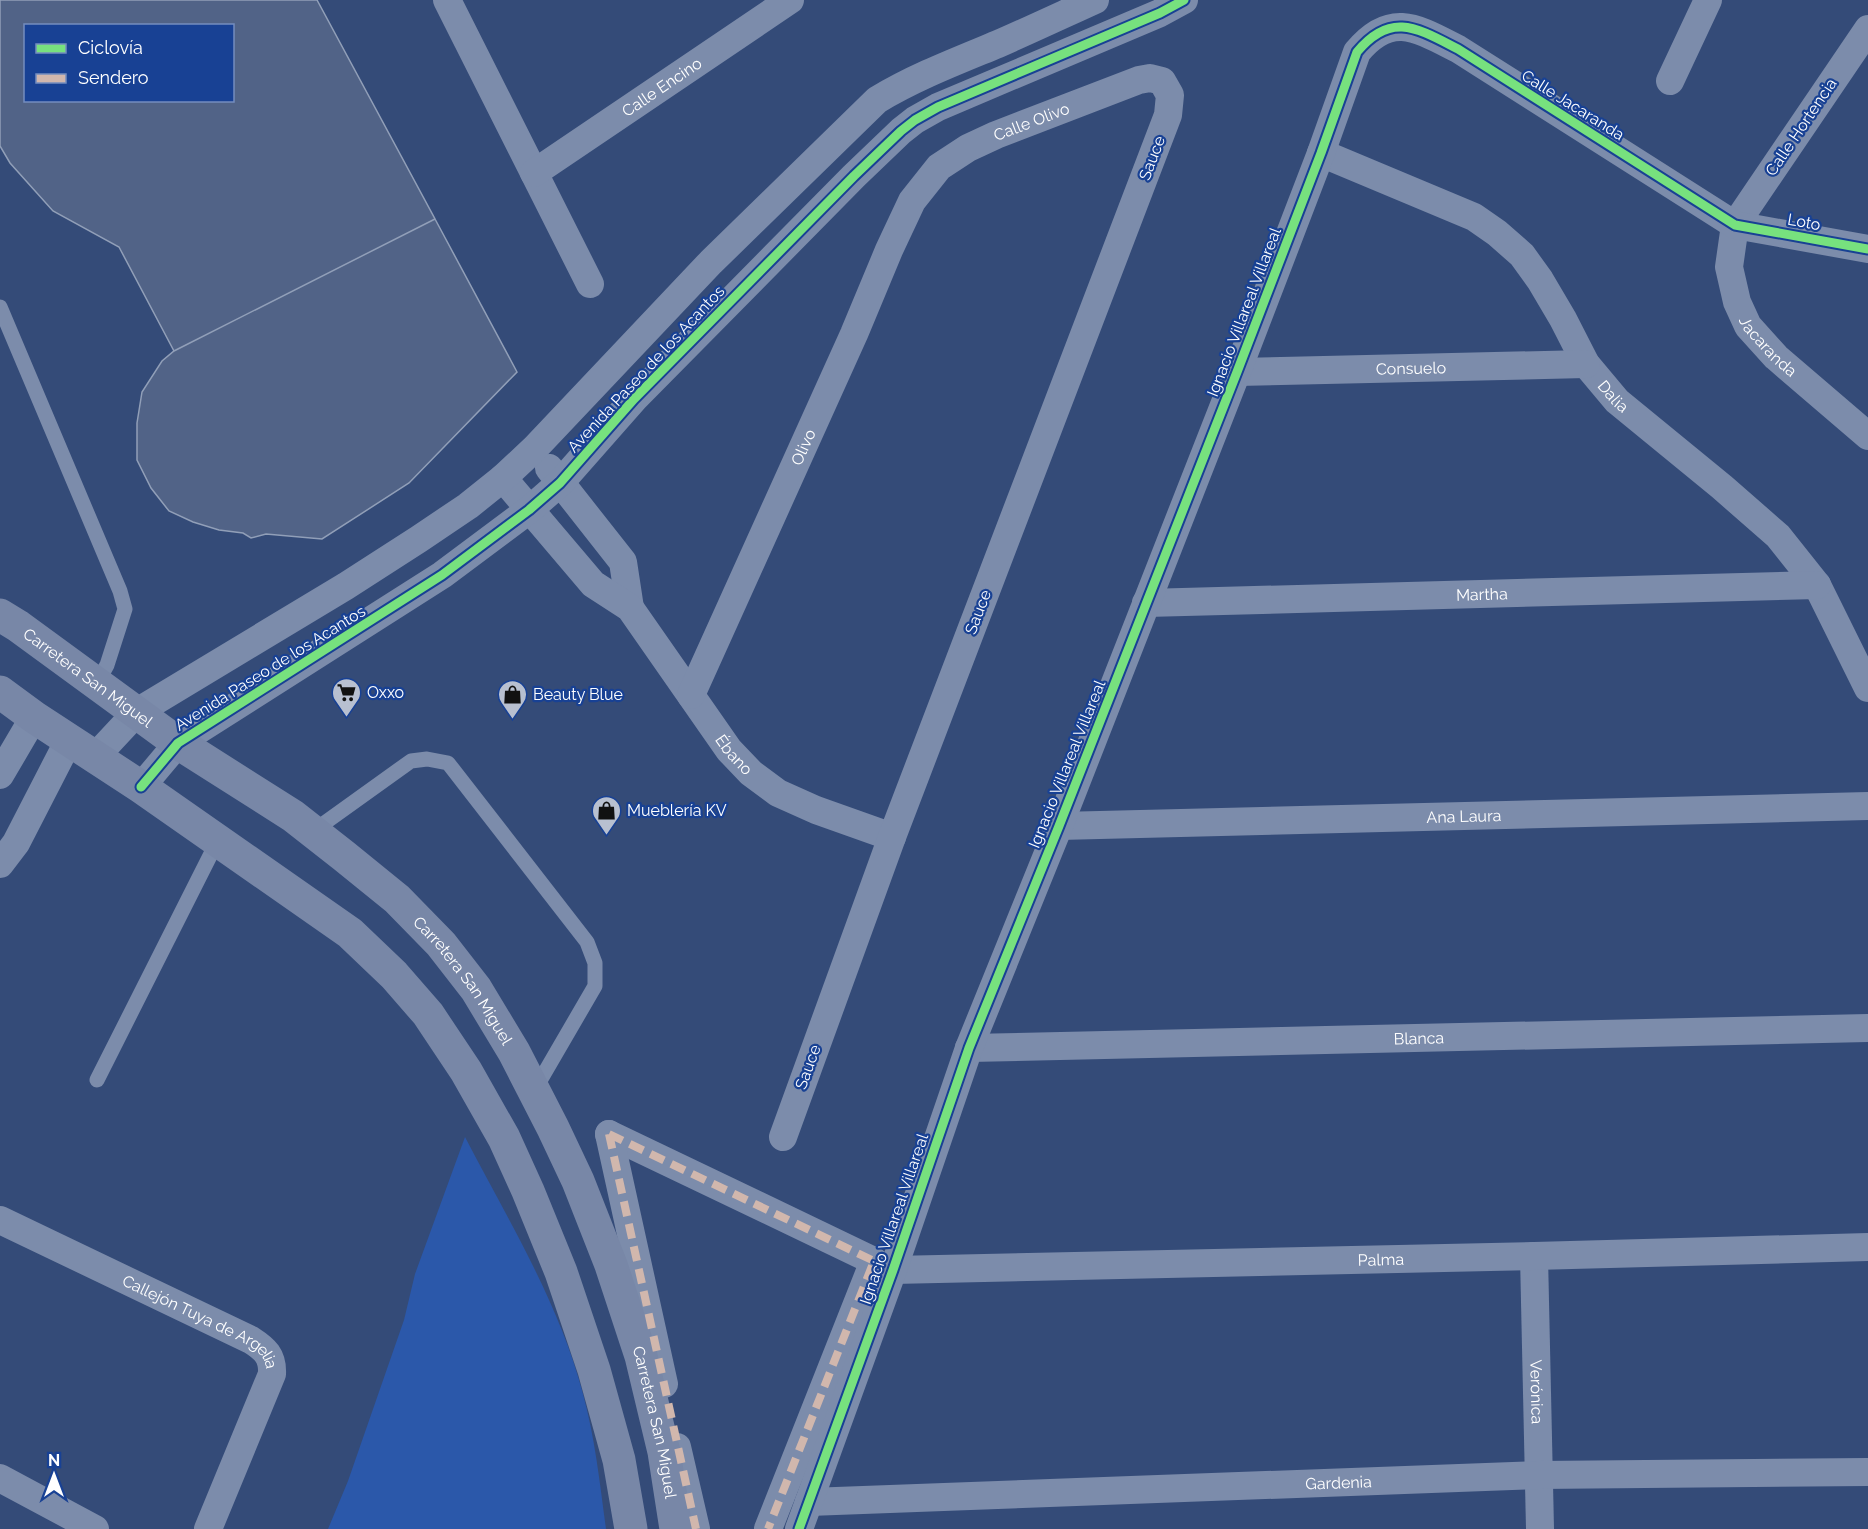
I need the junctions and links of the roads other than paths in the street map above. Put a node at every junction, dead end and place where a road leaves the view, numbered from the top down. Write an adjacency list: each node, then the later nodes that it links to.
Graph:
1 (447, 0): 11 (street)
2 (790, 0): 11 (street, Calle Encino)
3 (1095, 0): 22 (street, Avenida Paseo de los Acantos)
4 (1184, 0): 24 (street, Avenida Paseo de los Acantos)
5 (1702, 2): 8 (street)
6 (1389, 28): 10 (street, Ignacio Villareal Villareal); 13 (street, Calle Jacaranda)
7 (1868, 29): 13 (street, Calle Hortencia)
8 (1670, 81)
9 (1167, 88): 12 (street, Calle Olivo); 45 (street, Sauce)
10 (1322, 153): 19 (street, Dalia); 20 (street, Ignacio Villareal Villareal)
11 (534, 173): 15 (street)
12 (912, 201): 35 (street, Olivo)
13 (1735, 225): 14 (street, Loto); 21 (street, Jacaranda)
14 (1868, 249)
15 (590, 284)
16 (0, 307): 18 (lane)
17 (0, 345): 18 (lane)
18 (17, 346): 32 (lane)
19 (1586, 364): 20 (street, Consuelo); 26 (street, Dalia)
20 (1237, 372): 28 (street, Ignacio Villareal Villareal)
21 (1868, 436)
22 (534, 448): 23 (street, Avenida Paseo de los Acantos); 24 (street, Ébano)
23 (503, 478): 25 (street, Ébano); 27 (street, Avenida Paseo de los Acantos)
24 (560, 483): 25 (street, Avenida Paseo de los Acantos); 29 (street, Ébano)
25 (530, 510): 29 (street, Ébano); 31 (street, Avenida Paseo de los Acantos)
26 (1817, 585): 28 (street, Martha); 33 (street, Dalia)
27 (346, 586): 31 (street); 36 (street, Avenida Paseo de los Acantos)
28 (1146, 603): 43 (street, Ignacio Villareal Villareal)
29 (630, 608): 35 (street, Ébano)
30 (0, 615): 32 (main road, Carretera San Miguel)
31 (369, 623): 38 (street, Avenida Paseo de los Acantos)
32 (97, 683): 36 (main road, Carretera San Miguel)
33 (1868, 688)
34 (0, 693): 37 (main road)
35 (691, 695): 45 (street, Ébano)
36 (137, 712): 38 (main road, Carretera San Miguel); 39 (street, Avenida Paseo de los Acantos)
37 (34, 717): 39 (main road); 40 (street)
38 (178, 742): 41 (street, Avenida Paseo de los Acantos); 44 (main road, Carretera San Miguel)
39 (82, 748): 41 (main road); 47 (street, Avenida Paseo de los Acantos)
40 (0, 775)
41 (141, 787): 46 (main road)
42 (1868, 806): 43 (street, Ana Laura)
43 (1059, 826): 49 (street, Ignacio Villareal Villareal)
44 (312, 832): 51 (main road, Carretera San Miguel); 51 (lane)
45 (892, 837): 52 (street, Sauce)
46 (218, 840): 50 (lane); 63 (main road)
47 (0, 864)
48 (1868, 1028): 49 (street, Blanca)
49 (969, 1048): 56 (street, Ignacio Villareal Villareal)
50 (97, 1080)
51 (534, 1091): 64 (main road, Carretera San Miguel)
52 (783, 1137)
53 (0, 1220): 62 (street, Callejón Tuya de Argelia)
54 (1868, 1247): 55 (street, Palma)
55 (1534, 1257): 56 (street, Palma); 58 (street, Verónica)
56 (893, 1270): 60 (street, Ignacio Villareal Villareal)
57 (1868, 1472): 58 (street, Gardenia)
58 (1538, 1475): 60 (street, Gardenia); 68 (street, Verónica)
59 (0, 1478): 61 (street)
60 (809, 1502): 67 (street, Ignacio Villareal Villareal)
61 (95, 1529)
62 (208, 1529)
63 (631, 1529)
64 (676, 1529)
65 (696, 1529): 66 (street)
66 (768, 1529)
67 (799, 1529)
68 (1540, 1529)

